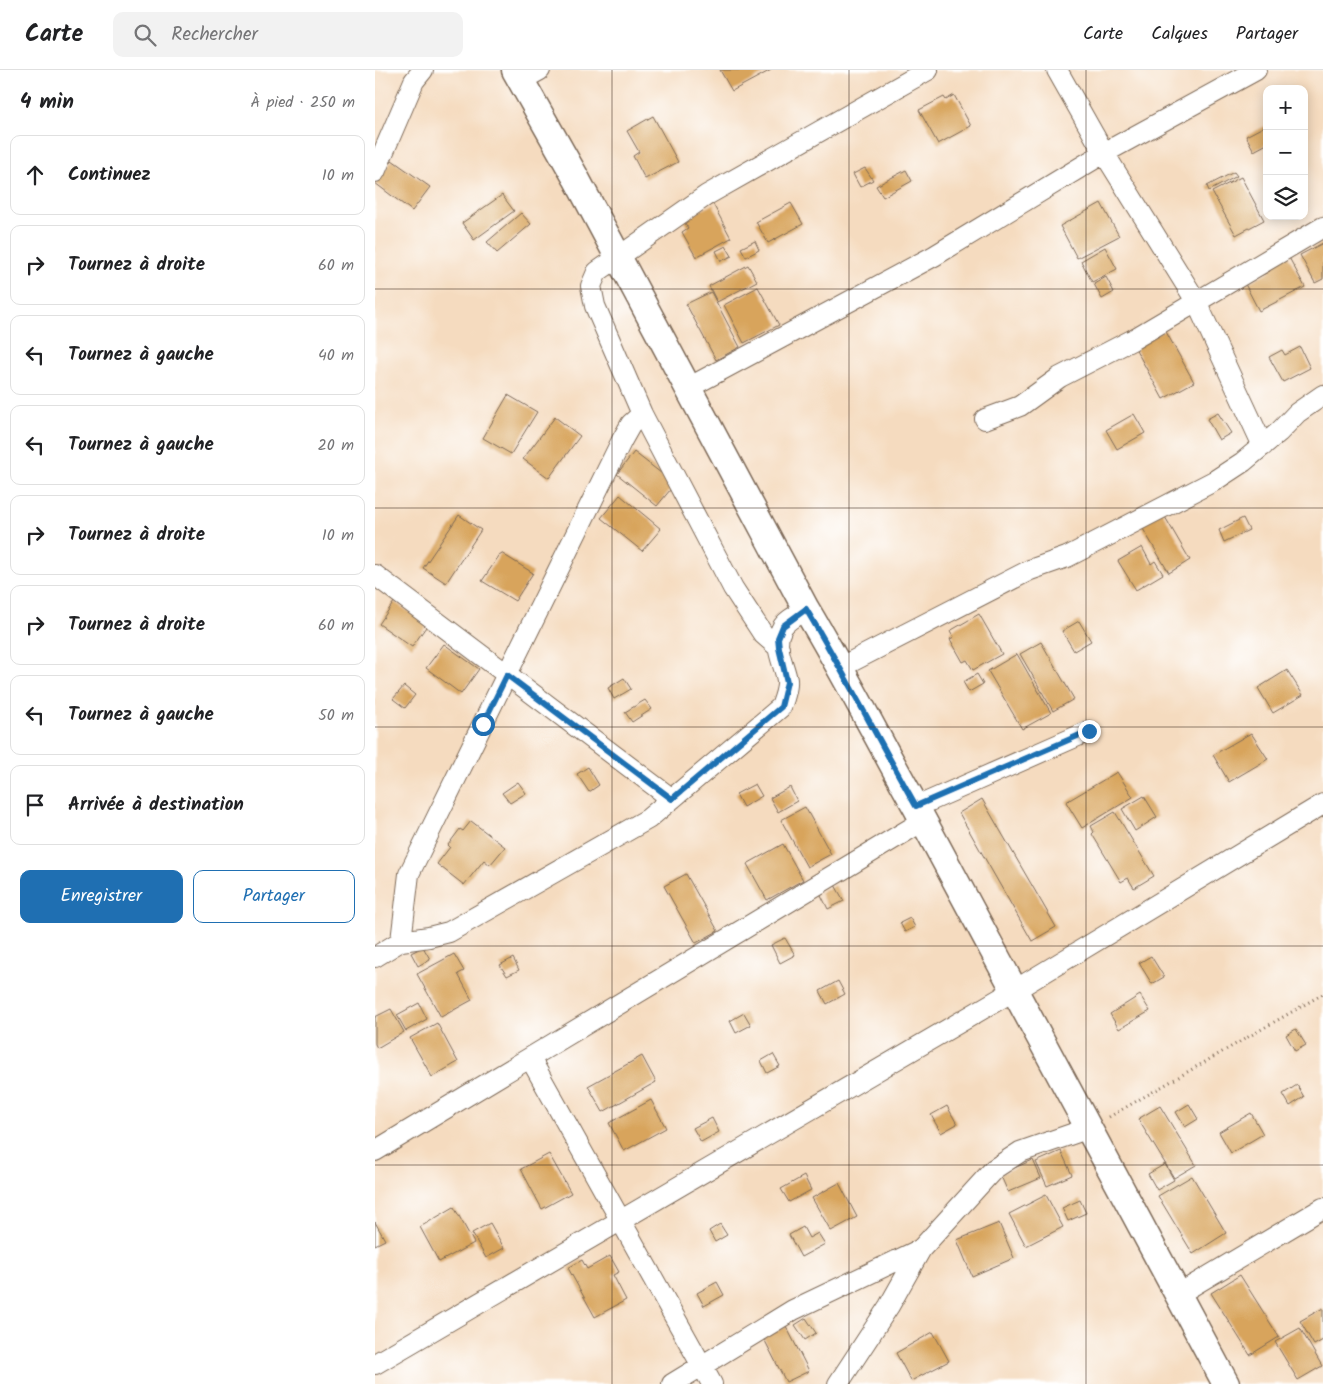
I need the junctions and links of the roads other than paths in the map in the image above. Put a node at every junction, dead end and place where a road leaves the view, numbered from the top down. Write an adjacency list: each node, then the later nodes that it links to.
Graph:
1 (423, 70): 7 (street)
2 (928, 70): 9 (street)
3 (1057, 70): 6 (street)
4 (1256, 70): 6 (street)
5 (525, 74): 9 (street)
6 (1104, 153): 10 (street); 11 (street)
7 (375, 172)
8 (1323, 227): 10 (street)
9 (618, 257): 11 (street); 13 (street)
10 (1196, 301): 14 (street); 15 (street)
11 (688, 388): 17 (street)
12 (1323, 395): 15 (street)
13 (642, 414): 18 (street); 20 (street)
14 (985, 420)
15 (1263, 446): 19 (street)
16 (375, 575): 20 (street)
17 (806, 609): 18 (street); 19 (street)
18 (779, 648): 22 (street)
19 (841, 667): 24 (street)
20 (507, 675): 22 (street); 25 (street)
21 (1089, 731): 24 (street)
22 (672, 799): 25 (street)
23 (1323, 804): 27 (street)
24 (920, 814): 27 (street); 28 (street)
25 (401, 940): 26 (street)
26 (375, 957)
27 (1015, 990): 29 (street); 32 (street)
28 (529, 1058): 30 (street); 32 (street)
29 (1089, 1128): 33 (street); 34 (street)
30 (375, 1151)
31 (1323, 1208): 34 (street)
32 (621, 1221): 35 (street); 36 (street)
33 (921, 1249): 36 (street); 39 (street)
34 (1177, 1295): 40 (street)
35 (375, 1364)
36 (702, 1366): 37 (street); 38 (street)
37 (672, 1384)
38 (713, 1384)
39 (838, 1384)
40 (1226, 1384)

